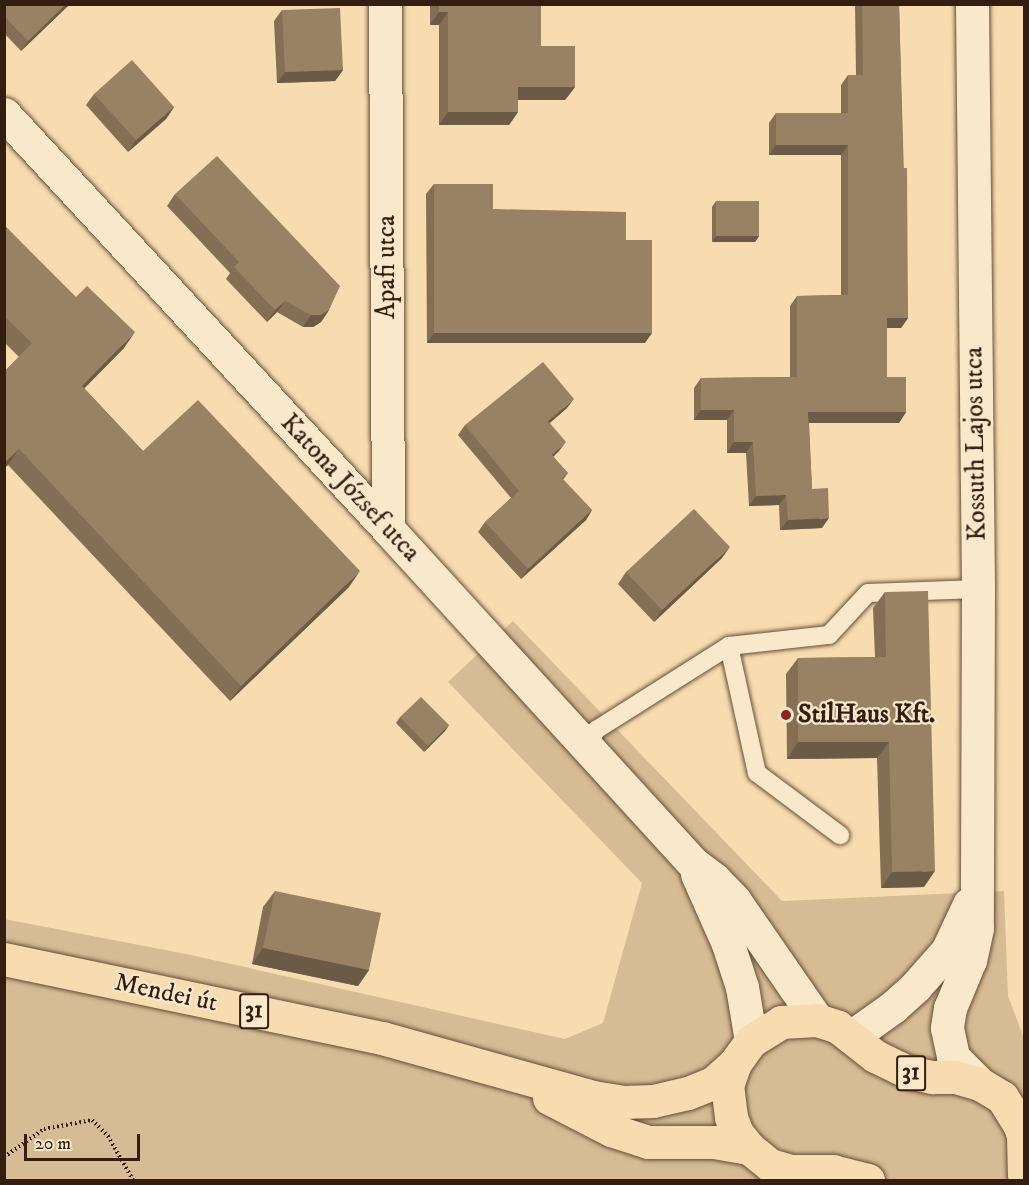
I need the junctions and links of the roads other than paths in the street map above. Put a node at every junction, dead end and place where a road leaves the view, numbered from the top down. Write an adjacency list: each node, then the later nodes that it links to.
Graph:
1 (385, 4): 4 (street, Apafi utca)
2 (972, 4): 5 (street, Kossuth Lajos utca)
3 (4, 114): 4 (street, Katona József utca)
4 (388, 529): 7 (street, Katona József utca)
5 (978, 589): 6 (lane); 10 (street, Kossuth Lajos utca)
6 (729, 646): 7 (lane); 8 (lane)
7 (586, 746): 9 (street, Katona József utca)
8 (840, 835)
9 (694, 864): 12 (street, Katona József utca); 14 (street, Katona József utca)
10 (977, 883): 13 (street, Kossuth Lajos utca); 16 (street, Kossuth Lajos utca)
11 (4, 959): 15 (main road, Mendei út / 31)
12 (817, 1020): 13 (main road, 31); 14 (main road, 31)
13 (852, 1037): 16 (main road, 31)
14 (743, 1052): 15 (main road, 31); 17 (main road, 31)
15 (501, 1070): 17 (main road, 31)
16 (1002, 1091): 18 (main road)
17 (749, 1148): 19 (main road, 31)
18 (1022, 1171)
19 (868, 1180)

